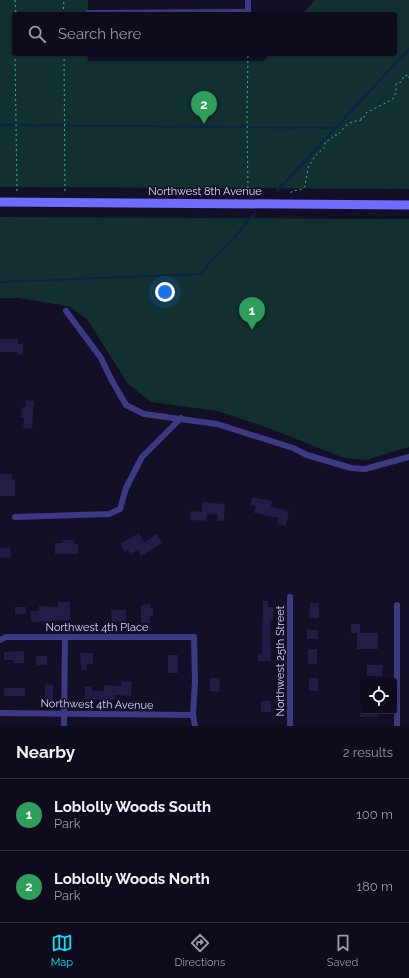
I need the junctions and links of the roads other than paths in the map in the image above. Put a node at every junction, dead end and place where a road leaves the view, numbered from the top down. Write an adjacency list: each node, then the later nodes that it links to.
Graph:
1 (248, 0): 2 (street)
2 (248, 12)
3 (0, 202): 4 (street, Northwest 8th Avenue)
4 (409, 204)
5 (66, 311): 6 (street)
6 (182, 418): 7 (street); 8 (street)
7 (409, 457)
8 (15, 517)
9 (290, 597): 18 (street, Northwest 25th Street)
10 (398, 605): 19 (street)
11 (65, 637): 12 (street, Northwest 4th Place); 13 (street); 15 (street, Northwest 4th Place)
12 (0, 640)
13 (64, 713): 14 (street, Northwest 4th Avenue); 15 (street, Northwest 4th Avenue); 16 (street)
14 (0, 714)
15 (193, 715): 17 (street)
16 (64, 726)
17 (195, 726)
18 (290, 726)
19 (397, 726)

